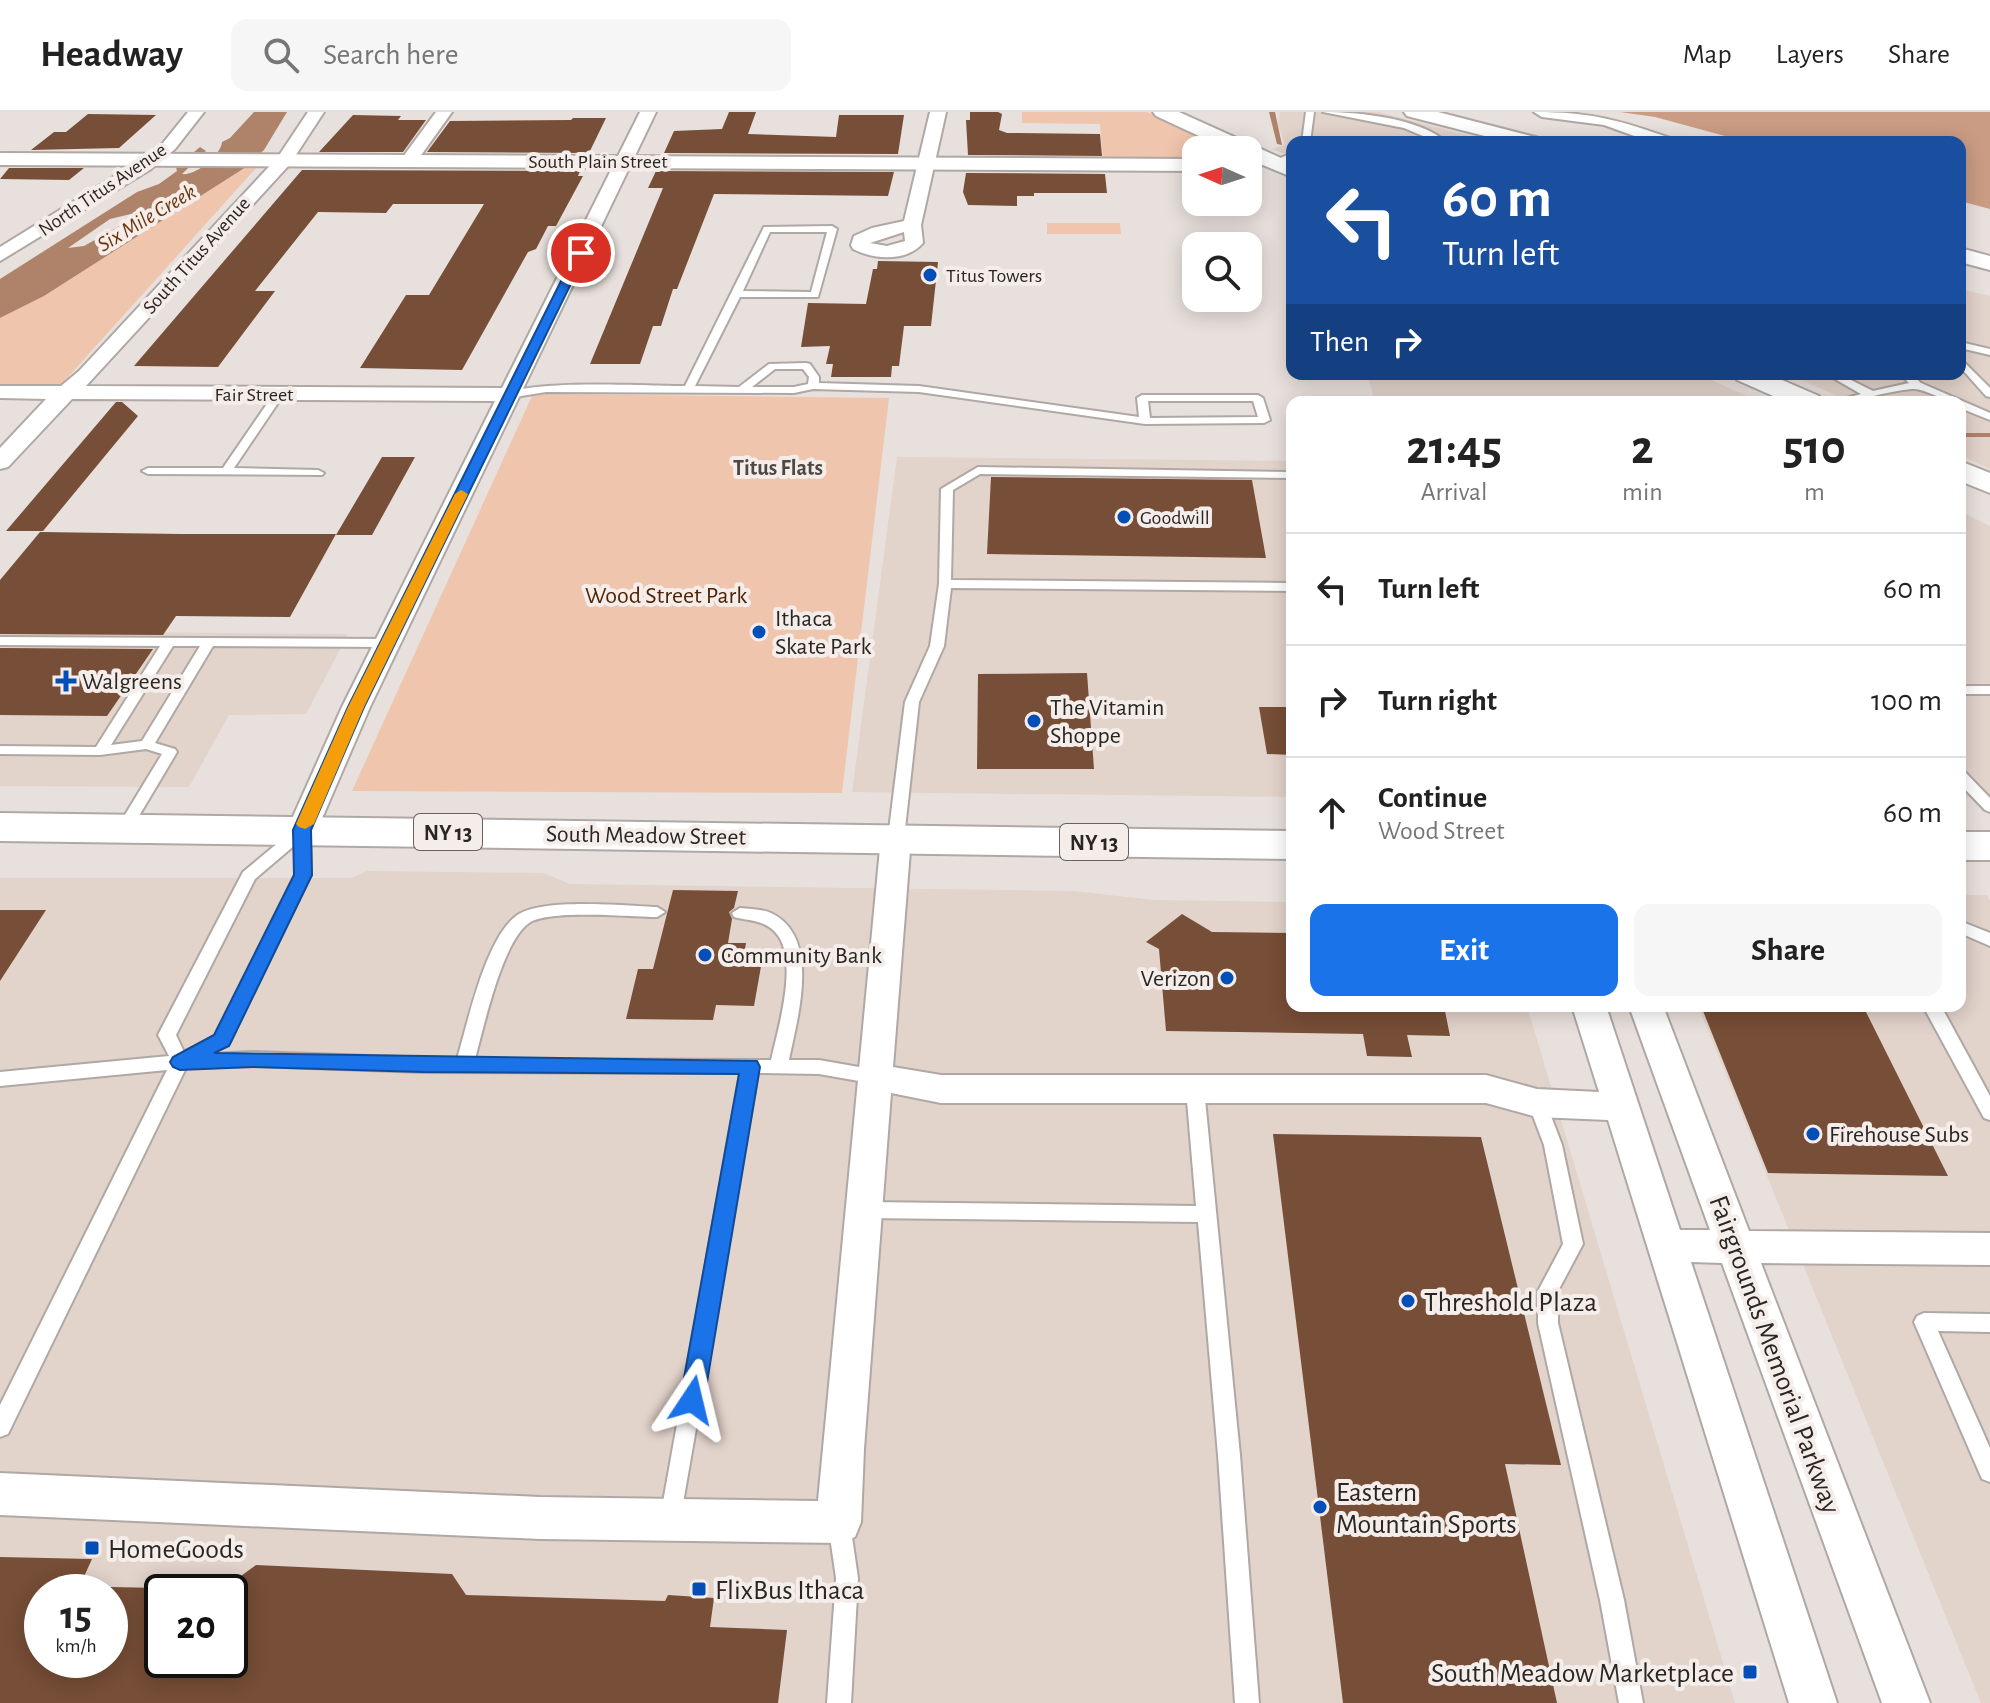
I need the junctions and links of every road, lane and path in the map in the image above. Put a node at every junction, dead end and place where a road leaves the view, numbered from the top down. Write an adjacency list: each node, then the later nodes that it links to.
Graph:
1 (196, 112): 18 (street, North Titus Avenue)
2 (316, 112): 19 (street, South Titus Avenue)
3 (444, 112): 20 (street)
4 (648, 112): 21 (street)
5 (938, 112): 23 (street)
6 (1163, 112): 11 (street)
7 (1310, 112): 12 (lane)
8 (1327, 112): 13 (lane)
9 (1414, 112): 14 (street)
10 (1542, 112): 15 (street)
11 (1216, 136)
12 (1307, 136)
13 (1434, 136)
14 (1508, 136)
15 (1650, 136)
16 (1262, 155): 22 (street)
17 (0, 159): 18 (street, South Plain Street)
18 (151, 160): 19 (street, South Plain Street); 28 (street, North Titus Avenue)
19 (284, 160): 20 (street, South Plain Street); 43 (street, South Titus Avenue)
20 (408, 161): 21 (street, South Plain Street)
21 (624, 162): 23 (street, South Plain Street); 47 (street)
22 (1286, 163): 24 (street)
23 (924, 164): 25 (street, South Plain Street); 27 (street)
24 (1262, 164)
25 (1182, 165)
26 (830, 240): 27 (lane); 31 (lane); 31 (lane)
27 (861, 240)
28 (0, 255)
29 (1966, 257): 30 (street)
30 (1990, 263)
31 (737, 294): 40 (lane)
32 (1966, 346): 33 (lane)
33 (1990, 352)
34 (1966, 368): 46 (lane)
35 (1757, 380): 48 (street)
36 (1843, 380): 45 (lane)
37 (1912, 380): 38 (lane)
38 (1917, 385): 45 (lane); 50 (lane)
39 (813, 386): 41 (lane); 41 (lane); 53 (lane)
40 (688, 390): 41 (lane); 47 (lane)
41 (741, 390)
42 (0, 392): 43 (street, Fair Street)
43 (68, 392): 44 (street, Fair Street); 54 (street, South Titus Avenue)
44 (279, 394): 47 (street, Fair Street); 56 (lane)
45 (1870, 394): 49 (lane)
46 (1990, 394)
47 (509, 395): 66 (street)
48 (1786, 396)
49 (1862, 396)
50 (1942, 396)
51 (1966, 406): 52 (lane)
52 (1990, 417)
53 (1145, 421): 53 (lane)
54 (0, 462)
55 (148, 471): 56 (lane)
56 (226, 471): 57 (lane)
57 (318, 473)
58 (1966, 473): 60 (street)
59 (1286, 475): 61 (lane)
60 (1990, 484)
61 (945, 584): 62 (lane); 77 (lane)
62 (1286, 587)
63 (0, 641): 64 (lane)
64 (169, 642): 65 (lane); 71 (lane)
65 (209, 642): 66 (lane); 69 (lane)
66 (389, 643): 76 (street)
67 (1966, 690): 68 (lane)
68 (1990, 690)
69 (147, 745): 71 (lane); 75 (lane)
70 (0, 750): 71 (lane)
71 (100, 751)
72 (1966, 781): 73 (lane)
73 (1990, 807)
74 (0, 827): 75 (highway, South Meadow Street / NY 13)
75 (125, 828): 76 (highway, South Meadow Street / NY 13)
76 (302, 830): 77 (highway, South Meadow Street / NY 13); 88 (lane); 88 (lane)
77 (896, 838): 78 (highway, South Meadow Street / NY 13); 92 (street)
78 (1286, 845)
79 (1966, 846): 80 (highway)
80 (1990, 846)
81 (657, 912): 89 (lane)
82 (740, 913): 90 (lane)
83 (1966, 930): 84 (lane)
84 (1990, 940)
85 (1591, 1012): 96 (street)
86 (1648, 1012): 101 (street, Fairgrounds Memorial Parkway)
87 (1935, 1012): 97 (lane)
88 (180, 1062): 89 (lane); 93 (lane); 104 (lane)
89 (464, 1065): 91 (lane)
90 (779, 1066): 91 (lane); 92 (lane)
91 (750, 1067): 107 (lane)
92 (876, 1077): 94 (street); 98 (street)
93 (0, 1079)
94 (1195, 1089): 95 (street); 99 (lane)
95 (1537, 1103): 96 (street); 111 (lane)
96 (1622, 1107): 100 (street)
97 (1990, 1113)
98 (864, 1210): 99 (lane); 108 (street)
99 (1206, 1214): 110 (lane)
100 (1666, 1246): 101 (street); 112 (street)
101 (1736, 1246): 102 (street); 113 (street, Fairgrounds Memorial Parkway)
102 (1990, 1249)
103 (1990, 1323): 105 (lane)
104 (0, 1427)
105 (1990, 1472)
106 (0, 1494): 107 (street)
107 (671, 1521): 108 (street)
108 (839, 1522): 109 (lane)
109 (839, 1703)
110 (1247, 1703)
111 (1631, 1703)
112 (1813, 1703)
113 (1906, 1703)

